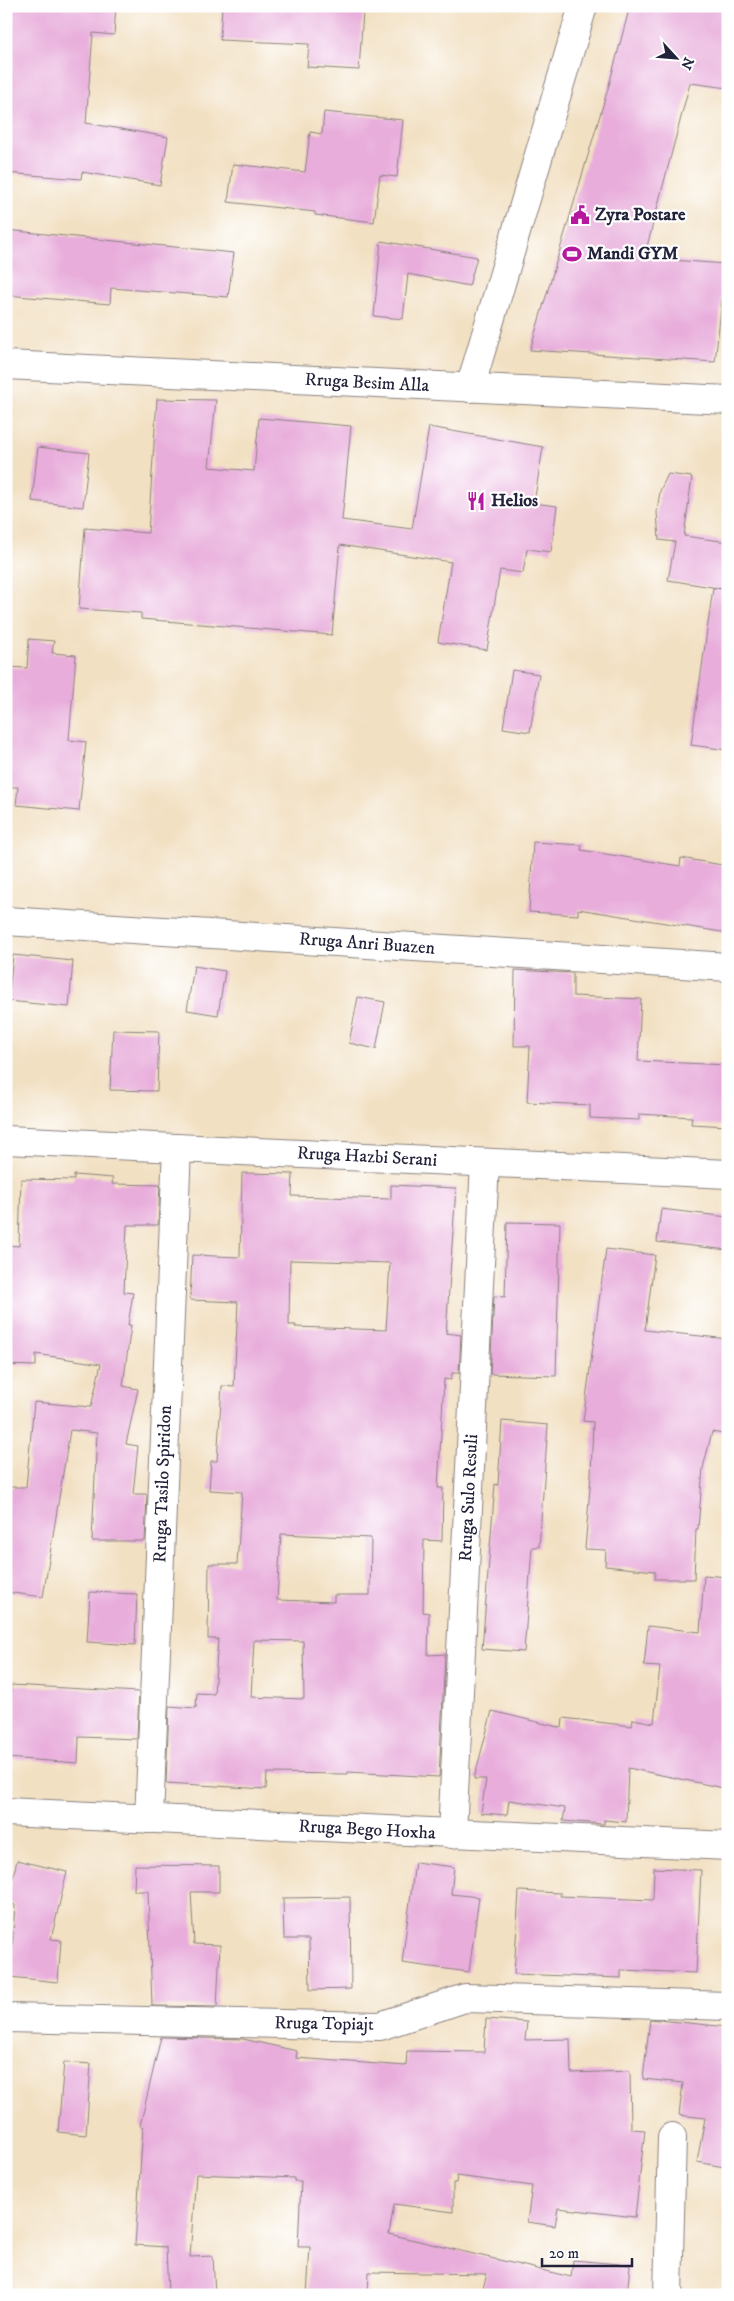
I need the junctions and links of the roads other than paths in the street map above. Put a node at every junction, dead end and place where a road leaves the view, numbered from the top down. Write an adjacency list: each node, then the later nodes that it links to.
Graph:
1 (584, 6): 3 (street)
2 (6, 364): 3 (street, Rruga Besim Alla)
3 (470, 388): 4 (street, Rruga Besim Alla)
4 (728, 400)
5 (6, 921): 6 (street, Rruga Anri Buazen)
6 (728, 967)
7 (6, 1140): 8 (street, Rruga Hazbi Serani)
8 (177, 1148): 9 (street, Rruga Hazbi Serani); 12 (street, Rruga Tasilo Spiridon)
9 (485, 1162): 10 (street, Rruga Hazbi Serani); 13 (street, Rruga Sulo Resuli)
10 (728, 1174)
11 (6, 1812): 12 (street, Rruga Bego Hoxha)
12 (149, 1819): 13 (street, Rruga Bego Hoxha)
13 (452, 1834): 14 (street, Rruga Bego Hoxha)
14 (728, 1846)
15 (728, 2006): 16 (street, Rruga Topiajt)
16 (6, 2018)
17 (672, 2137): 18 (street)
18 (668, 2295)

